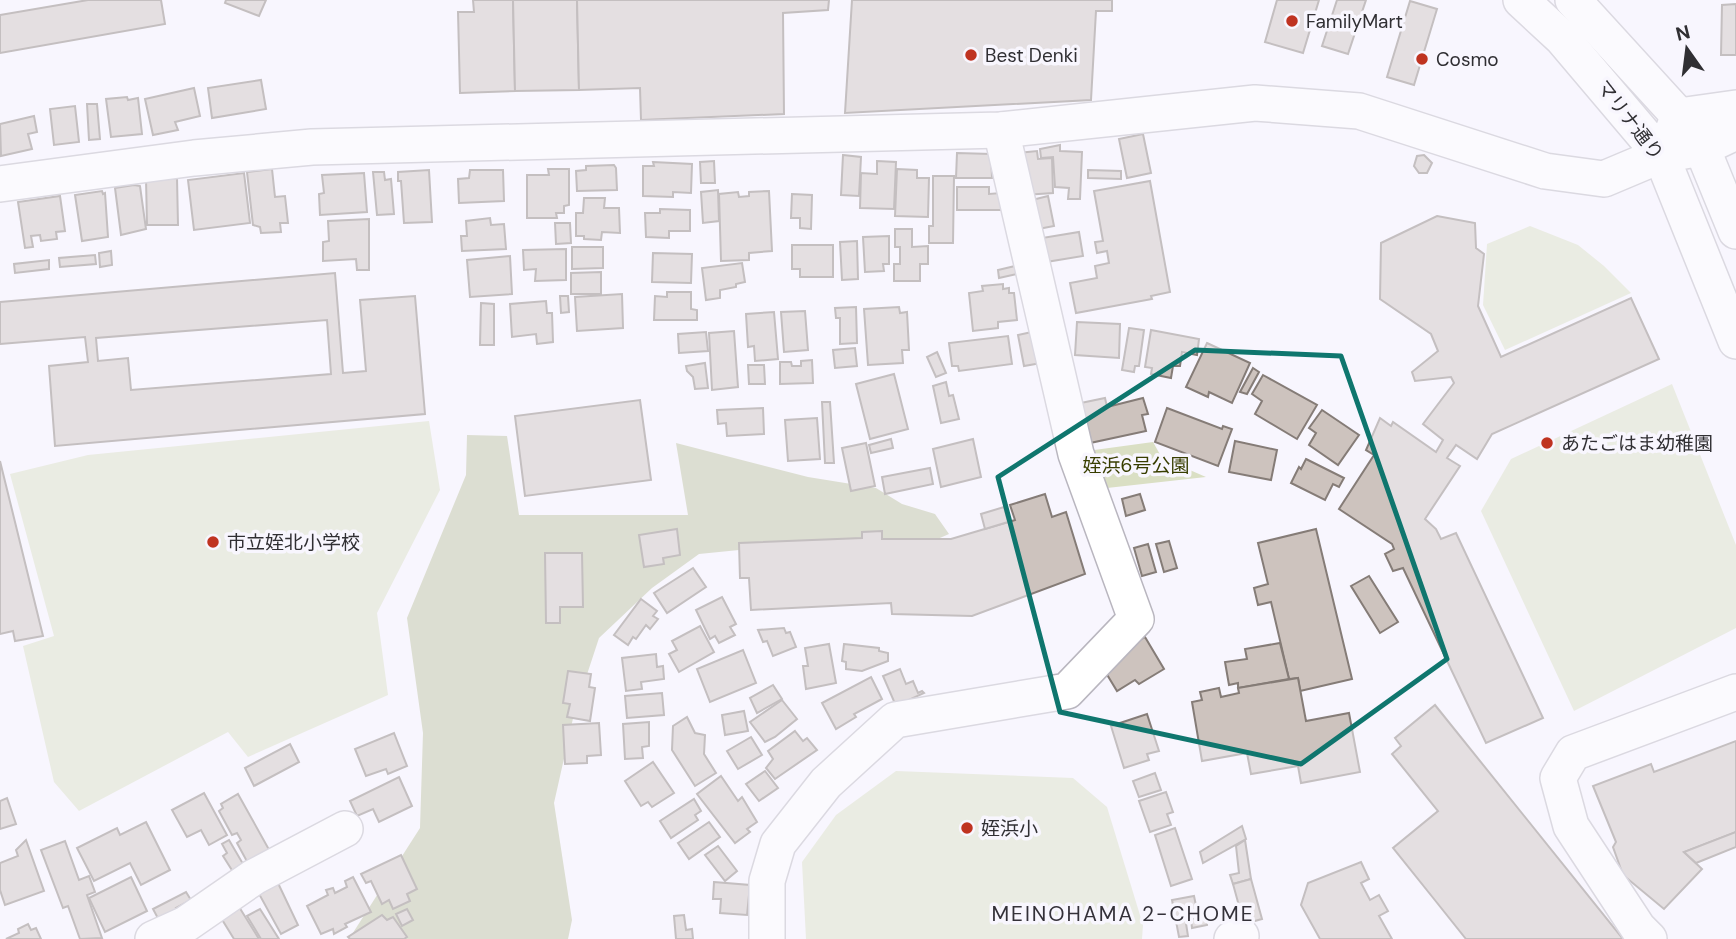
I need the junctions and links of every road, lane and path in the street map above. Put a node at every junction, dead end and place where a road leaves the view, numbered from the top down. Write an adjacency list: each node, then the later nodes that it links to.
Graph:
1 (1521, 0): 8 (street, マリナ通り)
2 (1573, 0): 4 (street, マリナ通り)
3 (1736, 108): 4 (street)
4 (1679, 117): 7 (street, マリナ通り); 8 (street)
5 (1001, 130): 8 (street); 9 (street); 15 (street)
6 (1736, 132): 7 (street)
7 (1703, 148): 8 (street); 10 (street, マリナ通り)
8 (1661, 155): 11 (street, マリナ通り)
9 (0, 184)
10 (1736, 231)
11 (1736, 341)
12 (1736, 692): 16 (street)
13 (345, 828): 14 (street)
14 (153, 939)
15 (767, 939)
16 (1649, 939)

